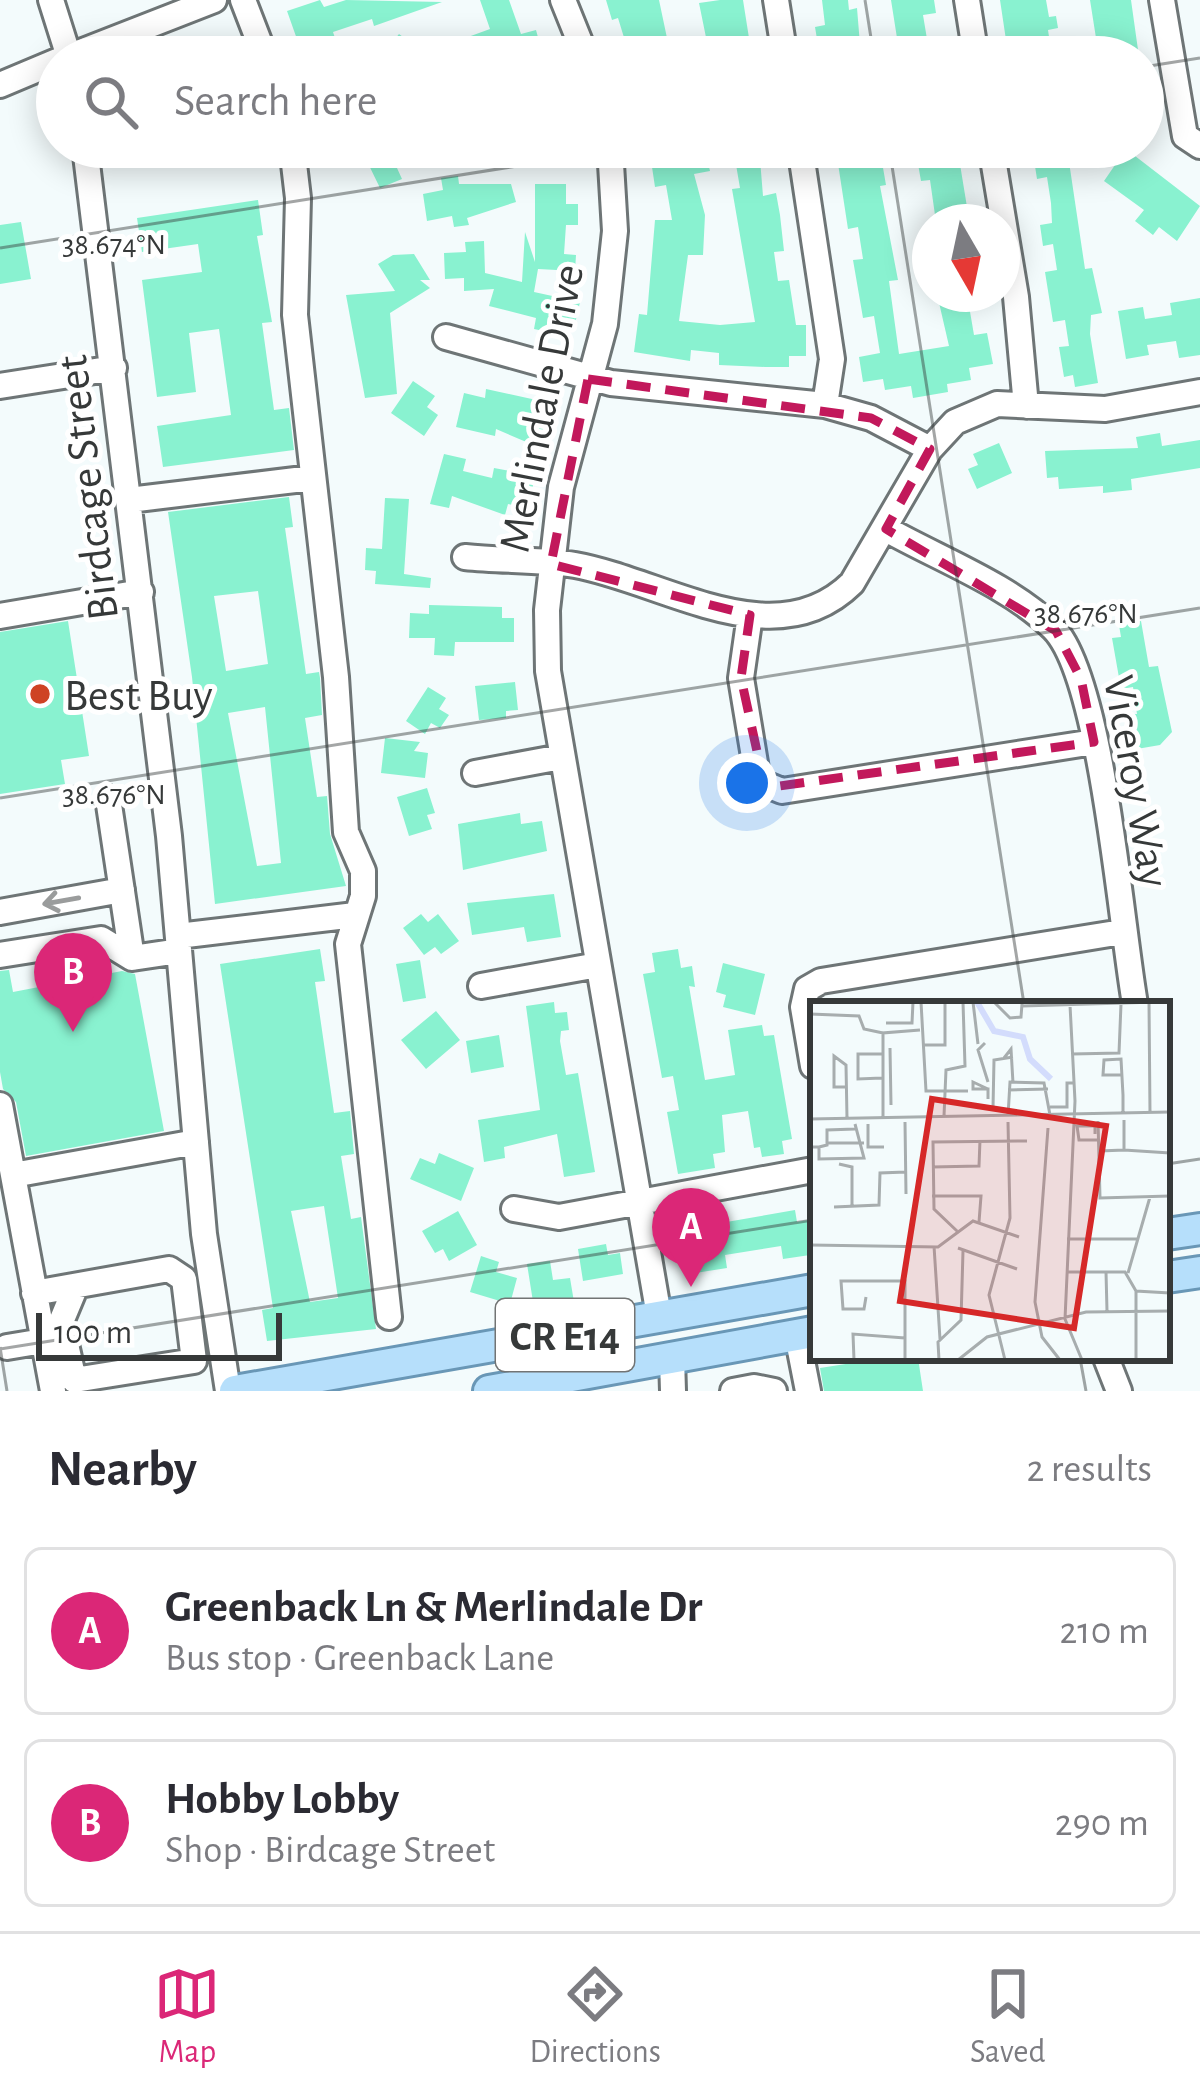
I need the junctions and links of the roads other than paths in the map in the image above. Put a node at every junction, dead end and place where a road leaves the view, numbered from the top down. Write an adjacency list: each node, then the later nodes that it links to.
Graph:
1 (51, 0): 8 (street)
2 (214, 0): 9 (street)
3 (243, 0): 10 (street)
4 (563, 0): 11 (street)
5 (776, 0): 12 (street)
6 (967, 0): 13 (street)
7 (1162, 0): 16 (street)
8 (62, 36)
9 (122, 36)
10 (257, 36)
11 (578, 36)
12 (782, 36)
13 (973, 36)
14 (36, 70): 15 (street)
15 (0, 85)
16 (1196, 145)
17 (88, 168): 23 (street, Birdcage Street)
18 (294, 168): 30 (street)
19 (611, 168): 24 (street, Merlindale Drive)
20 (803, 168): 27 (street)
21 (994, 168): 28 (street)
22 (446, 337): 24 (street)
23 (114, 368): 25 (street); 31 (street, Birdcage Street)
24 (588, 379): 27 (street); 34 (street, Merlindale Drive)
25 (0, 386)
26 (1200, 392): 28 (street)
27 (825, 405): 29 (street)
28 (1026, 406): 29 (street)
29 (930, 449): 32 (street)
30 (311, 478): 31 (street); 44 (street)
31 (129, 500): 35 (street, Birdcage Street)
32 (886, 529): 36 (street); 38 (street, Viceroy Way)
33 (465, 557): 34 (street)
34 (551, 564): 36 (street); 39 (street, Merlindale Drive)
35 (141, 592): 37 (street); 46 (street, Birdcage Street)
36 (750, 615): 38 (street)
37 (0, 616)
38 (1094, 742): 45 (street, Viceroy Way)
39 (561, 757): 40 (street); 49 (street, Merlindale Drive)
40 (475, 772)
41 (108, 798): 42 (street)
42 (122, 890): 43 (street, one-way to 43); 48 (street)
43 (0, 913)
44 (355, 915): 46 (street); 69 (street)
45 (1122, 932): 51 (street, Viceroy Way); 52 (street)
46 (179, 943): 48 (street); 54 (street, Birdcage Street)
47 (0, 956): 48 (street)
48 (132, 958)
49 (598, 965): 50 (street); 57 (street, Merlindale Drive)
50 (481, 986)
51 (1134, 1001)
52 (810, 1048)
53 (0, 1105): 56 (street)
54 (196, 1142): 56 (street); 76 (street, Birdcage Street)
55 (810, 1171): 57 (street)
56 (13, 1175): 59 (street)
57 (642, 1203): 58 (street); 68 (street, Merlindale Drive)
58 (514, 1209)
59 (10, 1221): 66 (street)
60 (1200, 1229): 61 (main road)
61 (1170, 1234)
62 (1200, 1272): 63 (main road)
63 (1170, 1276)
64 (76, 1286): 64 (street); 66 (street)
65 (810, 1291): 67 (main road, CR E14)
66 (34, 1293): 71 (street)
67 (702, 1309): 68 (main road, CR E14); 73 (main road)
68 (659, 1316): 74 (main road); 76 (main road, CR E14)
69 (388, 1317)
70 (805, 1333): 73 (main road, CR E14); 81 (street)
71 (43, 1340): 72 (street); 75 (street)
72 (7, 1347)
73 (672, 1358): 74 (main road, CR E14); 78 (street)
74 (612, 1369): 77 (main road, CR E14)
75 (52, 1391)
76 (231, 1391)
77 (489, 1391)
78 (673, 1391)
79 (733, 1391): 80 (street)
80 (774, 1391)
81 (808, 1391)

